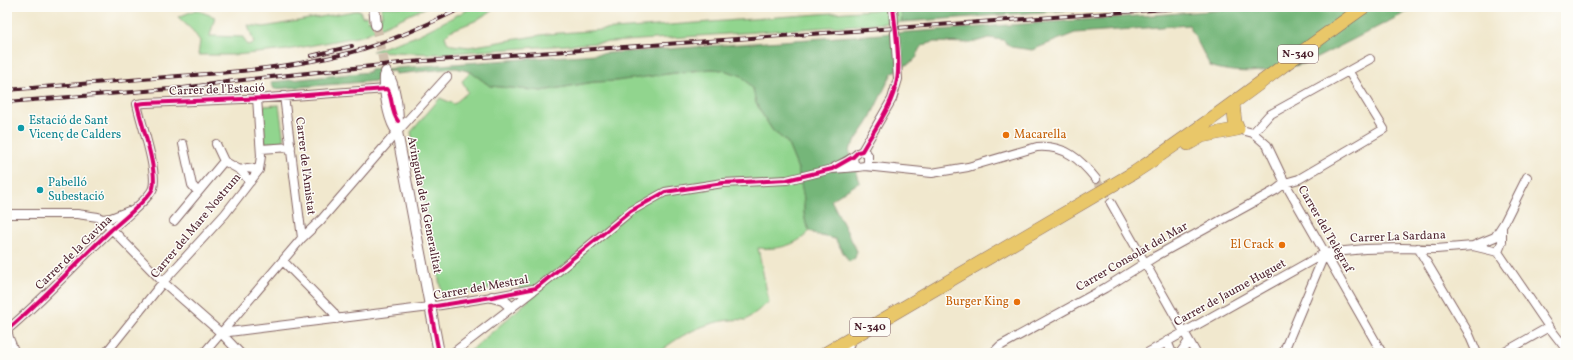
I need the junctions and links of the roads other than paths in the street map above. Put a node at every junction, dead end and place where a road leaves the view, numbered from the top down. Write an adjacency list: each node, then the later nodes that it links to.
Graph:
1 (374, 7): 5 (street)
2 (893, 7): 4 (street)
3 (1364, 7): 13 (main road, N-340)
4 (894, 23)
5 (376, 25)
6 (895, 33): 22 (street)
7 (1370, 59): 8 (street)
8 (1349, 72): 16 (street); 32 (street, Carrer Consolat del Mar)
9 (447, 77): 14 (street)
10 (386, 89): 11 (street, Carrer de l'Estació); 14 (street, Avinguda de la Generalitat); 14 (street, Avinguda de la Generalitat)
11 (284, 96): 12 (street, Carrer de l'Estació); 19 (street, Carrer de l'Amistat)
12 (257, 98): 21 (street, Carrer del Mare Nostrum); 33 (street, Carrer de l'Estació)
13 (1233, 103): 15 (main road); 20 (main road, N-340)
14 (398, 127): 42 (street); 52 (street, Avinguda de la Generalitat)
15 (1238, 129): 16 (street, Carrer del Telègraf); 20 (main road)
16 (1253, 133): 32 (street, Carrer del Telègraf)
17 (183, 144): 34 (street)
18 (216, 144): 24 (street)
19 (291, 147): 21 (street); 42 (street, Carrer de l'Amistat)
20 (1170, 149): 59 (main road, N-340)
21 (261, 150): 28 (street, Carrer del Mare Nostrum)
22 (862, 151): 23 (street); 25 (street)
23 (853, 157): 25 (street); 26 (street)
24 (224, 161): 27 (street); 34 (street)
25 (864, 164): 26 (street); 30 (street)
26 (832, 169): 50 (street)
27 (240, 170): 28 (street); 31 (street)
28 (258, 170): 31 (street, Carrer del Mare Nostrum)
29 (1527, 177): 40 (street, Carrer La Sardana)
30 (1096, 180)
31 (250, 182): 49 (street, Carrer del Mare Nostrum)
32 (1285, 183): 46 (street, Carrer del Telègraf); 48 (street, Carrer Consolat del Mar)
33 (153, 189): 36 (street, Carrer de la Gavina)
34 (198, 192): 39 (street)
35 (1111, 203): 48 (street)
36 (136, 208): 38 (street, Carrer de la Gavina); 41 (street, Carrer de la Gavina)
37 (7, 214): 38 (street)
38 (102, 220): 41 (street)
39 (174, 221)
40 (1502, 226): 43 (street, Carrer La Sardana); 45 (street, Carrer La Sardana)
41 (112, 229): 49 (street); 56 (street, Carrer de la Gavina)
42 (302, 238): 47 (street)
43 (1473, 246): 44 (street, Carrer La Sardana); 45 (street, Carrer La Sardana)
44 (1418, 248): 46 (street, Carrer La Sardana); 81 (street)
45 (1498, 252): 55 (street)
46 (1325, 253): 58 (street, Carrer de Jaume Huguet); 63 (street); 80 (street, Carrer del Telègraf)
47 (282, 262): 54 (street); 57 (street)
48 (1145, 263): 58 (street); 73 (street, Carrer Consolat del Mar)
49 (164, 282): 57 (street); 66 (street, Carrer del Mare Nostrum)
50 (536, 288): 51 (street, Carrer del Mestral); 53 (street)
51 (492, 297): 52 (street, Carrer del Mestral); 53 (street)
52 (430, 307): 54 (street, Carrer del Mestral); 69 (street, Avinguda de la Generalitat)
53 (511, 308): 70 (street)
54 (337, 319): 57 (street, Carrer del Mestral)
55 (1549, 327): 64 (street); 82 (street)
56 (7, 329): 60 (street)
57 (221, 332): 67 (street); 68 (street)
58 (1184, 332): 61 (street, Carrer de Jaume Huguet); 62 (street)
59 (852, 338): 71 (main road, N-340); 72 (street)
60 (8, 339): 65 (street)
61 (1167, 341): 74 (street, Carrer de Jaume Huguet); 75 (street)
62 (1189, 341): 76 (street); 77 (street)
63 (1286, 344): 78 (street); 79 (street)
64 (1566, 349)
65 (15, 353)
66 (106, 353)
67 (204, 353)
68 (240, 353)
69 (439, 353)
70 (454, 353)
71 (826, 353)
72 (847, 353)
73 (992, 353)
74 (1147, 353)
75 (1172, 353)
76 (1180, 353)
77 (1196, 353)
78 (1283, 353)
79 (1292, 353)
80 (1382, 353)
81 (1477, 353)
82 (1503, 353)

